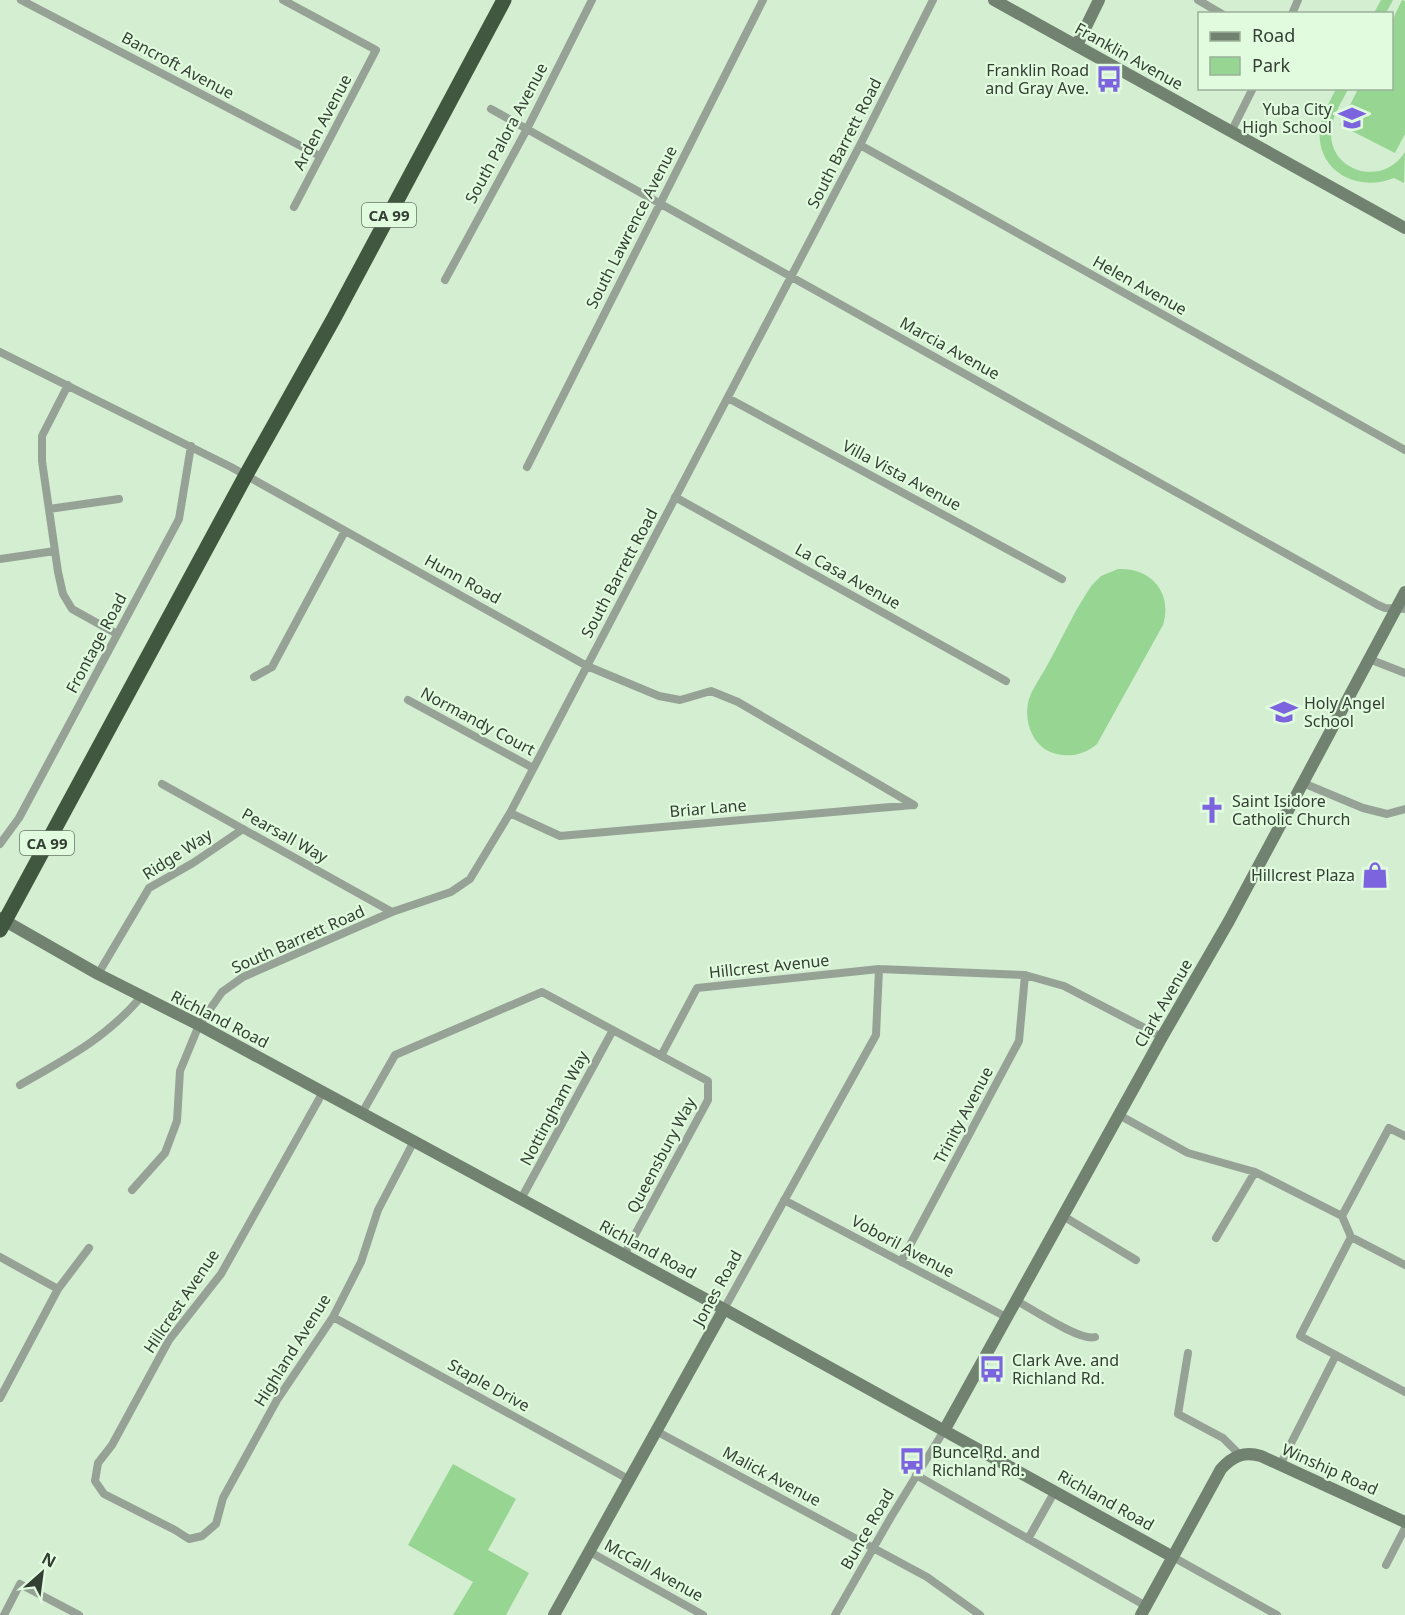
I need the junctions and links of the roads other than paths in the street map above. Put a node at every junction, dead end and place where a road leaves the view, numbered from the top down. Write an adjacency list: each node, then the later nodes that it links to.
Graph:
1 (21, 0): 17 (street, Bancroft Avenue)
2 (283, 0): 17 (street, Arden Avenue)
3 (504, 0): 29 (highway, CA 99)
4 (592, 0): 14 (street, South Palora Avenue)
5 (763, 0): 18 (street, South Lawrence Avenue)
6 (933, 0): 16 (street, South Barrett Road)
7 (994, 0): 11 (street, Franklin Avenue)
8 (1099, 0): 11 (street)
9 (1198, 0): 10 (street)
10 (1219, 12)
11 (1077, 45): 15 (street, Franklin Avenue)
12 (1253, 90): 15 (street)
13 (491, 109): 14 (street, Marcia Avenue)
14 (527, 129): 18 (street, Marcia Avenue); 22 (street, South Palora Avenue)
15 (1231, 132): 20 (street, Franklin Avenue)
16 (860, 145): 21 (street, South Barrett Road); 27 (street, Helen Avenue)
17 (320, 156): 19 (street, Arden Avenue)
18 (660, 203): 21 (street, Marcia Avenue); 28 (street, South Lawrence Avenue)
19 (294, 207)
20 (1405, 228)
21 (792, 276): 25 (street, South Barrett Road); 38 (street, Marcia Avenue)
22 (445, 280)
23 (0, 351): 24 (street, Hunn Road)
24 (68, 385): 26 (street, Hunn Road); 32 (street)
25 (728, 398): 30 (street, South Barrett Road); 36 (street, Villa Vista Avenue)
26 (191, 446): 29 (street, Hunn Road); 39 (street, Frontage Road)
27 (1405, 450)
28 (527, 467)
29 (246, 475): 33 (street, Hunn Road); 55 (highway, CA 99)
30 (675, 497): 41 (street, South Barrett Road); 44 (street, La Casa Avenue)
31 (119, 499): 32 (street)
32 (49, 509): 34 (street)
33 (345, 531): 41 (street, Hunn Road); 43 (street)
34 (55, 551): 35 (street); 39 (street)
35 (0, 559)
36 (1062, 579)
37 (1405, 592): 38 (street, Clark Avenue)
38 (1401, 609): 40 (street, Clark Avenue)
39 (117, 634): 53 (street, Frontage Road)
40 (1369, 659): 42 (street); 47 (street, Clark Avenue)
41 (587, 666): 46 (street, South Barrett Road); 49 (street, Hunn Road)
42 (1405, 673)
43 (254, 677)
44 (1006, 681)
45 (408, 700): 46 (street, Normandy Court)
46 (533, 768): 51 (street, South Barrett Road)
47 (1303, 783): 50 (street); 62 (street, Clark Avenue)
48 (162, 784): 52 (street, Pearsall Way)
49 (914, 805): 51 (street, Briar Lane)
50 (1405, 809)
51 (510, 813): 54 (street, South Barrett Road)
52 (243, 829): 54 (street, Pearsall Way); 57 (street, Ridge Way)
53 (0, 844)
54 (392, 912): 60 (street, South Barrett Road)
55 (2, 923): 57 (street, Richland Road)
56 (879, 969): 58 (street, Hillcrest Avenue); 63 (street, Hillcrest Avenue); 73 (street, Jones Road)
57 (98, 974): 59 (street, Richland Road)
58 (1025, 975): 62 (street, Hillcrest Avenue); 82 (street, Trinity Avenue)
59 (141, 997): 60 (street, Richland Road); 64 (street)
60 (199, 1025): 65 (street, Richland Road); 71 (street, South Barrett Road)
61 (613, 1030): 63 (street); 66 (street); 72 (street, Nottingham Way)
62 (1162, 1037): 67 (street, Clark Avenue)
63 (661, 1056): 79 (street, Queensbury Way)
64 (20, 1085)
65 (323, 1092): 66 (street, Richland Road); 103 (street, Hillcrest Avenue)
66 (362, 1113): 69 (street, Richland Road)
67 (1119, 1115): 70 (street); 74 (street, Clark Avenue)
68 (1405, 1136): 75 (street)
69 (414, 1141): 72 (street, Richland Road); 87 (street, Highland Avenue)
70 (1255, 1172): 75 (street); 77 (street)
71 (132, 1190)
72 (521, 1199): 79 (street, Richland Road)
73 (784, 1200): 82 (street, Voboril Avenue); 86 (street, Jones Road)
74 (1063, 1216): 81 (street); 85 (street, Clark Avenue)
75 (1342, 1216): 76 (street)
76 (1351, 1237): 83 (street); 91 (street)
77 (1216, 1238)
78 (89, 1248): 84 (street)
79 (624, 1255): 86 (street, Richland Road)
80 (0, 1257): 84 (street)
81 (1136, 1260)
82 (901, 1262): 88 (street, Voboril Avenue)
83 (1405, 1265)
84 (58, 1289): 93 (street)
85 (1017, 1301): 88 (street, Clark Avenue); 89 (street)
86 (724, 1309): 94 (street, Richland Road); 95 (street, Jones Road)
87 (333, 1317): 99 (street, Staple Drive); 103 (street, Highland Avenue)
88 (1008, 1318): 94 (street, Clark Avenue)
89 (1095, 1337)
90 (1188, 1353): 96 (street)
91 (1336, 1355): 92 (street); 97 (street)
92 (1405, 1392)
93 (0, 1398)
94 (945, 1430): 98 (street, Bunce Road); 100 (street, Richland Road)
95 (656, 1431): 99 (street, Jones Road); 105 (street, Malick Avenue)
96 (1240, 1455): 97 (street, Winship Road); 107 (street)
97 (1280, 1465): 101 (street, Winship Road)
98 (916, 1475): 104 (street); 105 (street, Bunce Road)
99 (630, 1480): 106 (street, Jones Road)
100 (1055, 1491): 104 (street); 107 (street, Richland Road)
101 (1405, 1522)
102 (1405, 1528): 108 (street)
103 (202, 1536)
104 (1028, 1539): 109 (street)
105 (873, 1548): 114 (street, Bunce Road); 115 (street, Malick Avenue)
106 (590, 1552): 112 (street, Jones Road); 113 (street, McCall Avenue)
107 (1173, 1557): 109 (street); 116 (street, Richland Road)
108 (1386, 1565)
109 (1144, 1611)
110 (4, 1615): 111 (street)
111 (79, 1615)
112 (554, 1615)
113 (703, 1615)
114 (835, 1615)
115 (980, 1615)
116 (1277, 1615)

